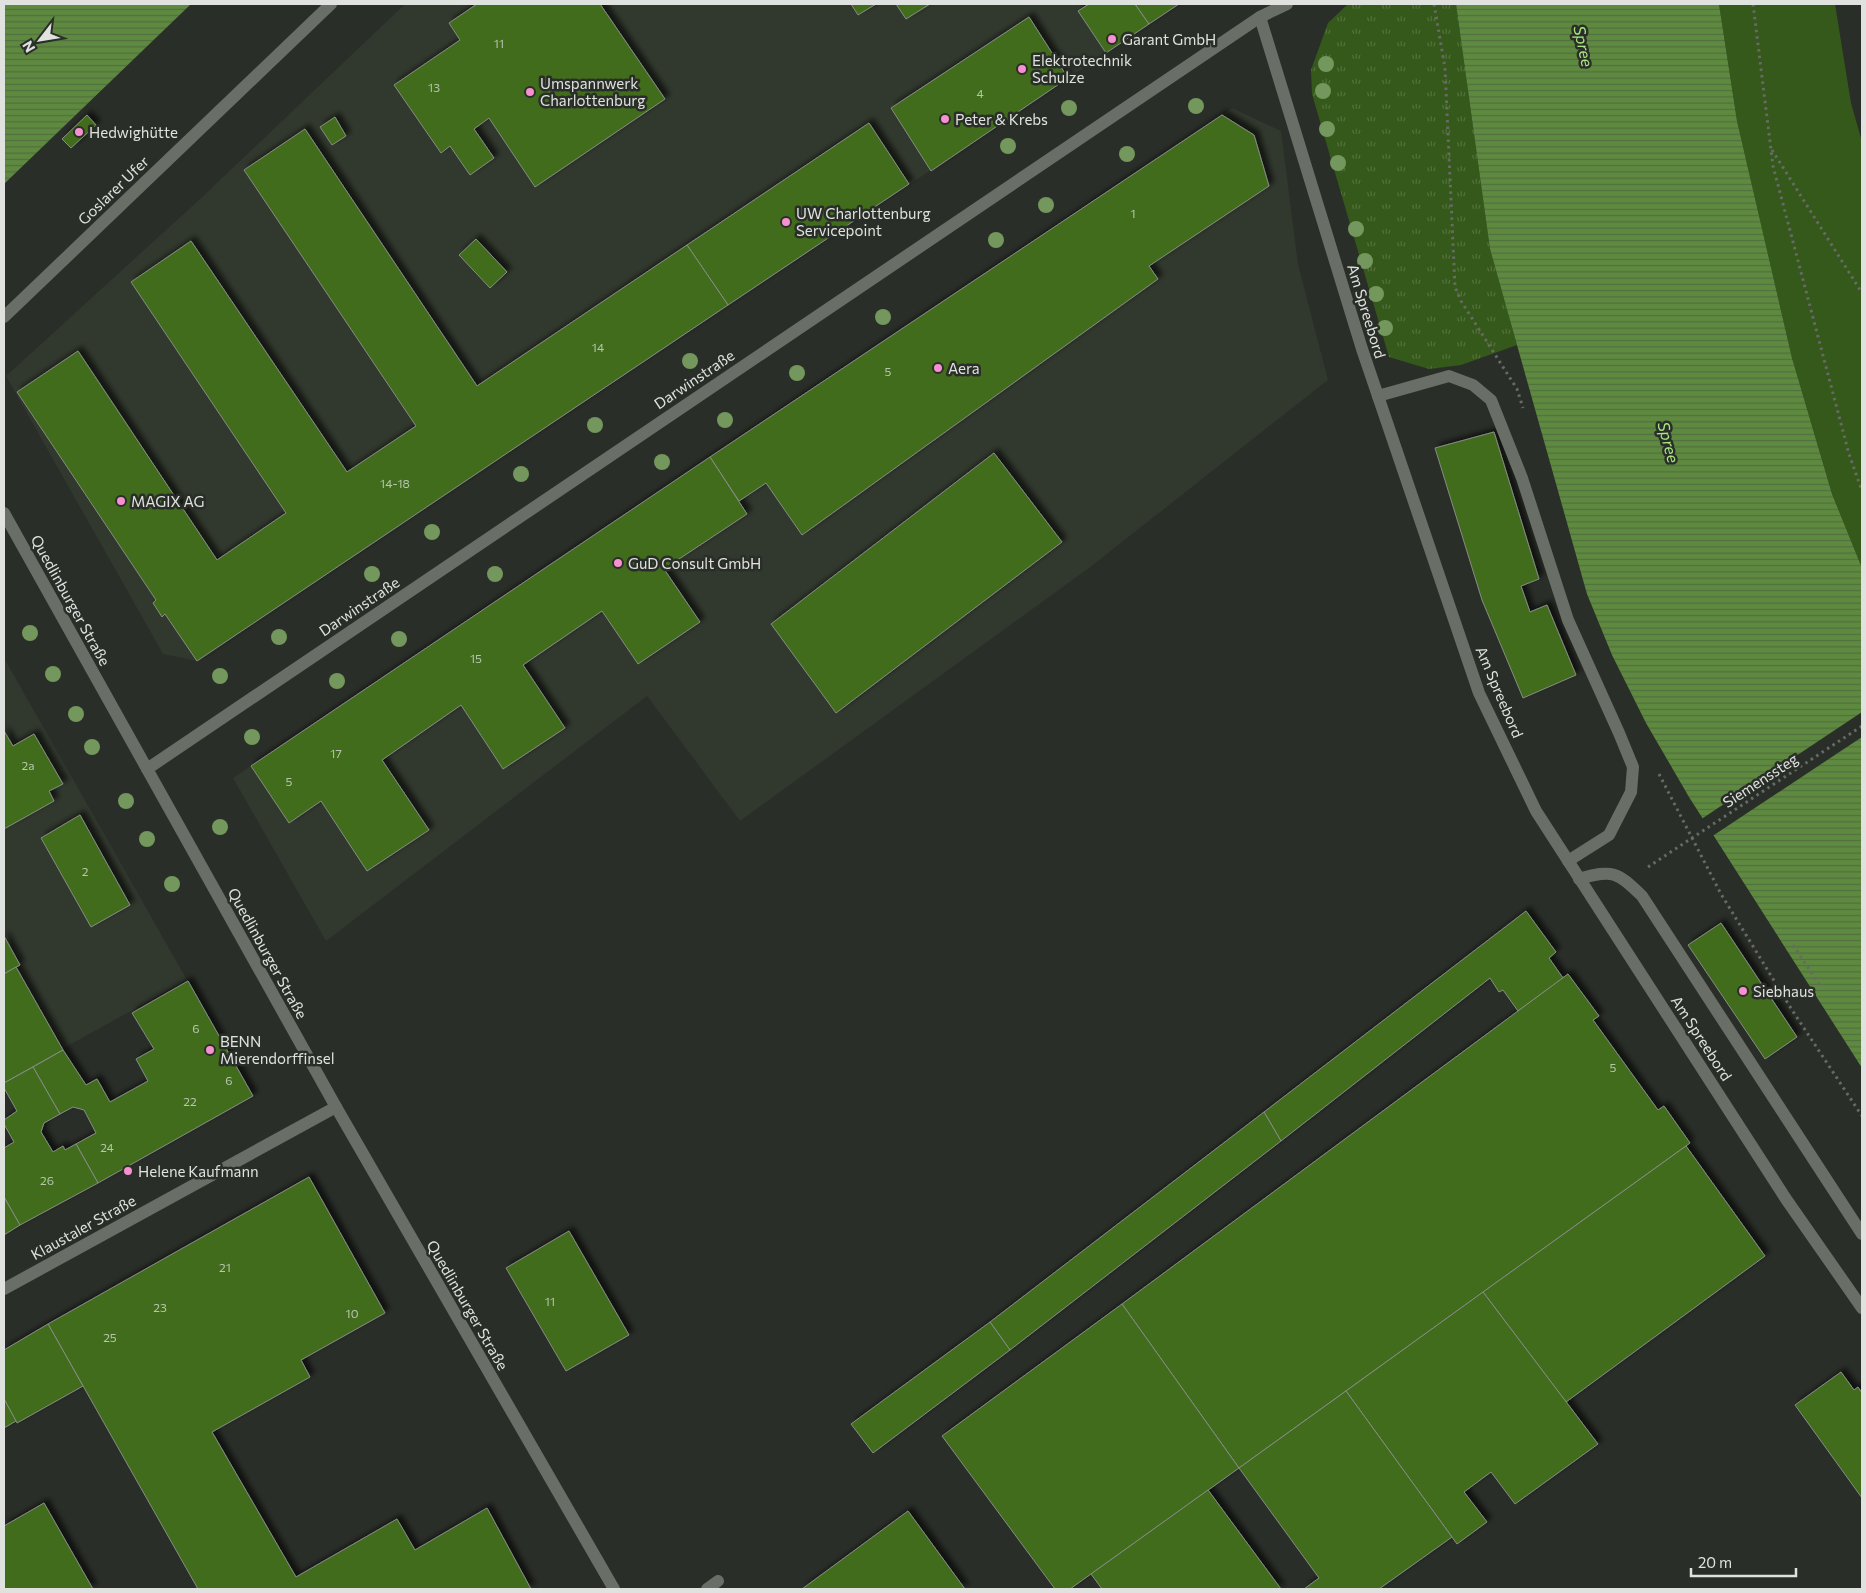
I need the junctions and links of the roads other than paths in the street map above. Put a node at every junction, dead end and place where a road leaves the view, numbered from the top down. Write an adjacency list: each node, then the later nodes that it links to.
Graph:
1 (331, 4): 4 (street, Goslarer Ufer)
2 (1287, 4): 3 (street, Darwinstraße)
3 (1260, 17): 5 (street, Am Spreebord); 7 (street, Darwinstraße)
4 (4, 317)
5 (1378, 396): 8 (street, Am Spreebord); 8 (street)
6 (4, 513): 7 (street, Quedlinburger Straße)
7 (147, 769): 10 (street, Quedlinburger Straße)
8 (1568, 861): 9 (street, Am Spreebord)
9 (1580, 879): 11 (street); 13 (street, Am Spreebord)
10 (336, 1107): 12 (street, Klaustaler Straße); 15 (street, Quedlinburger Straße)
11 (1862, 1234)
12 (4, 1289)
13 (1862, 1308)
14 (718, 1581): 16 (street)
15 (614, 1589)
16 (707, 1589)

